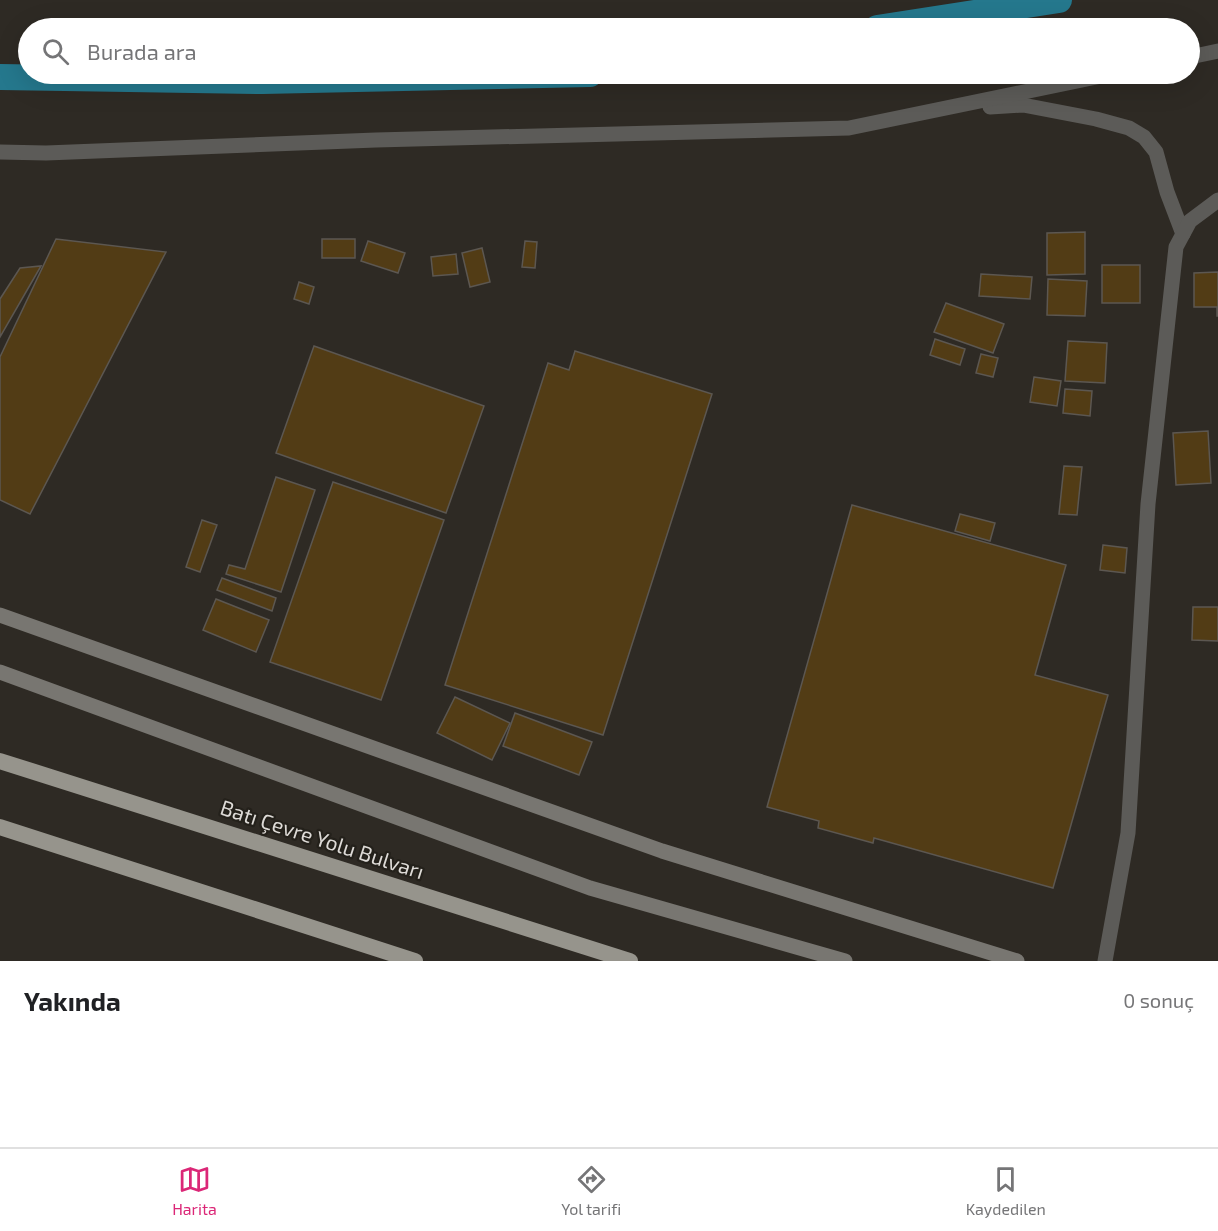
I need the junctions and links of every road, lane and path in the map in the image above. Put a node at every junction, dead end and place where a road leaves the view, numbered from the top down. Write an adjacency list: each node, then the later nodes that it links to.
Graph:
1 (1218, 51): 2 (street)
2 (1200, 55)
3 (1062, 84): 4 (street)
4 (934, 110): 5 (street); 7 (street)
5 (0, 152)
6 (1218, 200): 7 (street)
7 (1183, 234): 16 (street)
8 (0, 615): 15 (main road)
9 (0, 672): 14 (main road)
10 (0, 761): 13 (highway, Batı Çevre Yolu Bulvarı)
11 (0, 827): 12 (highway)
12 (415, 961)
13 (630, 961)
14 (845, 961)
15 (1017, 961)
16 (1105, 961)

